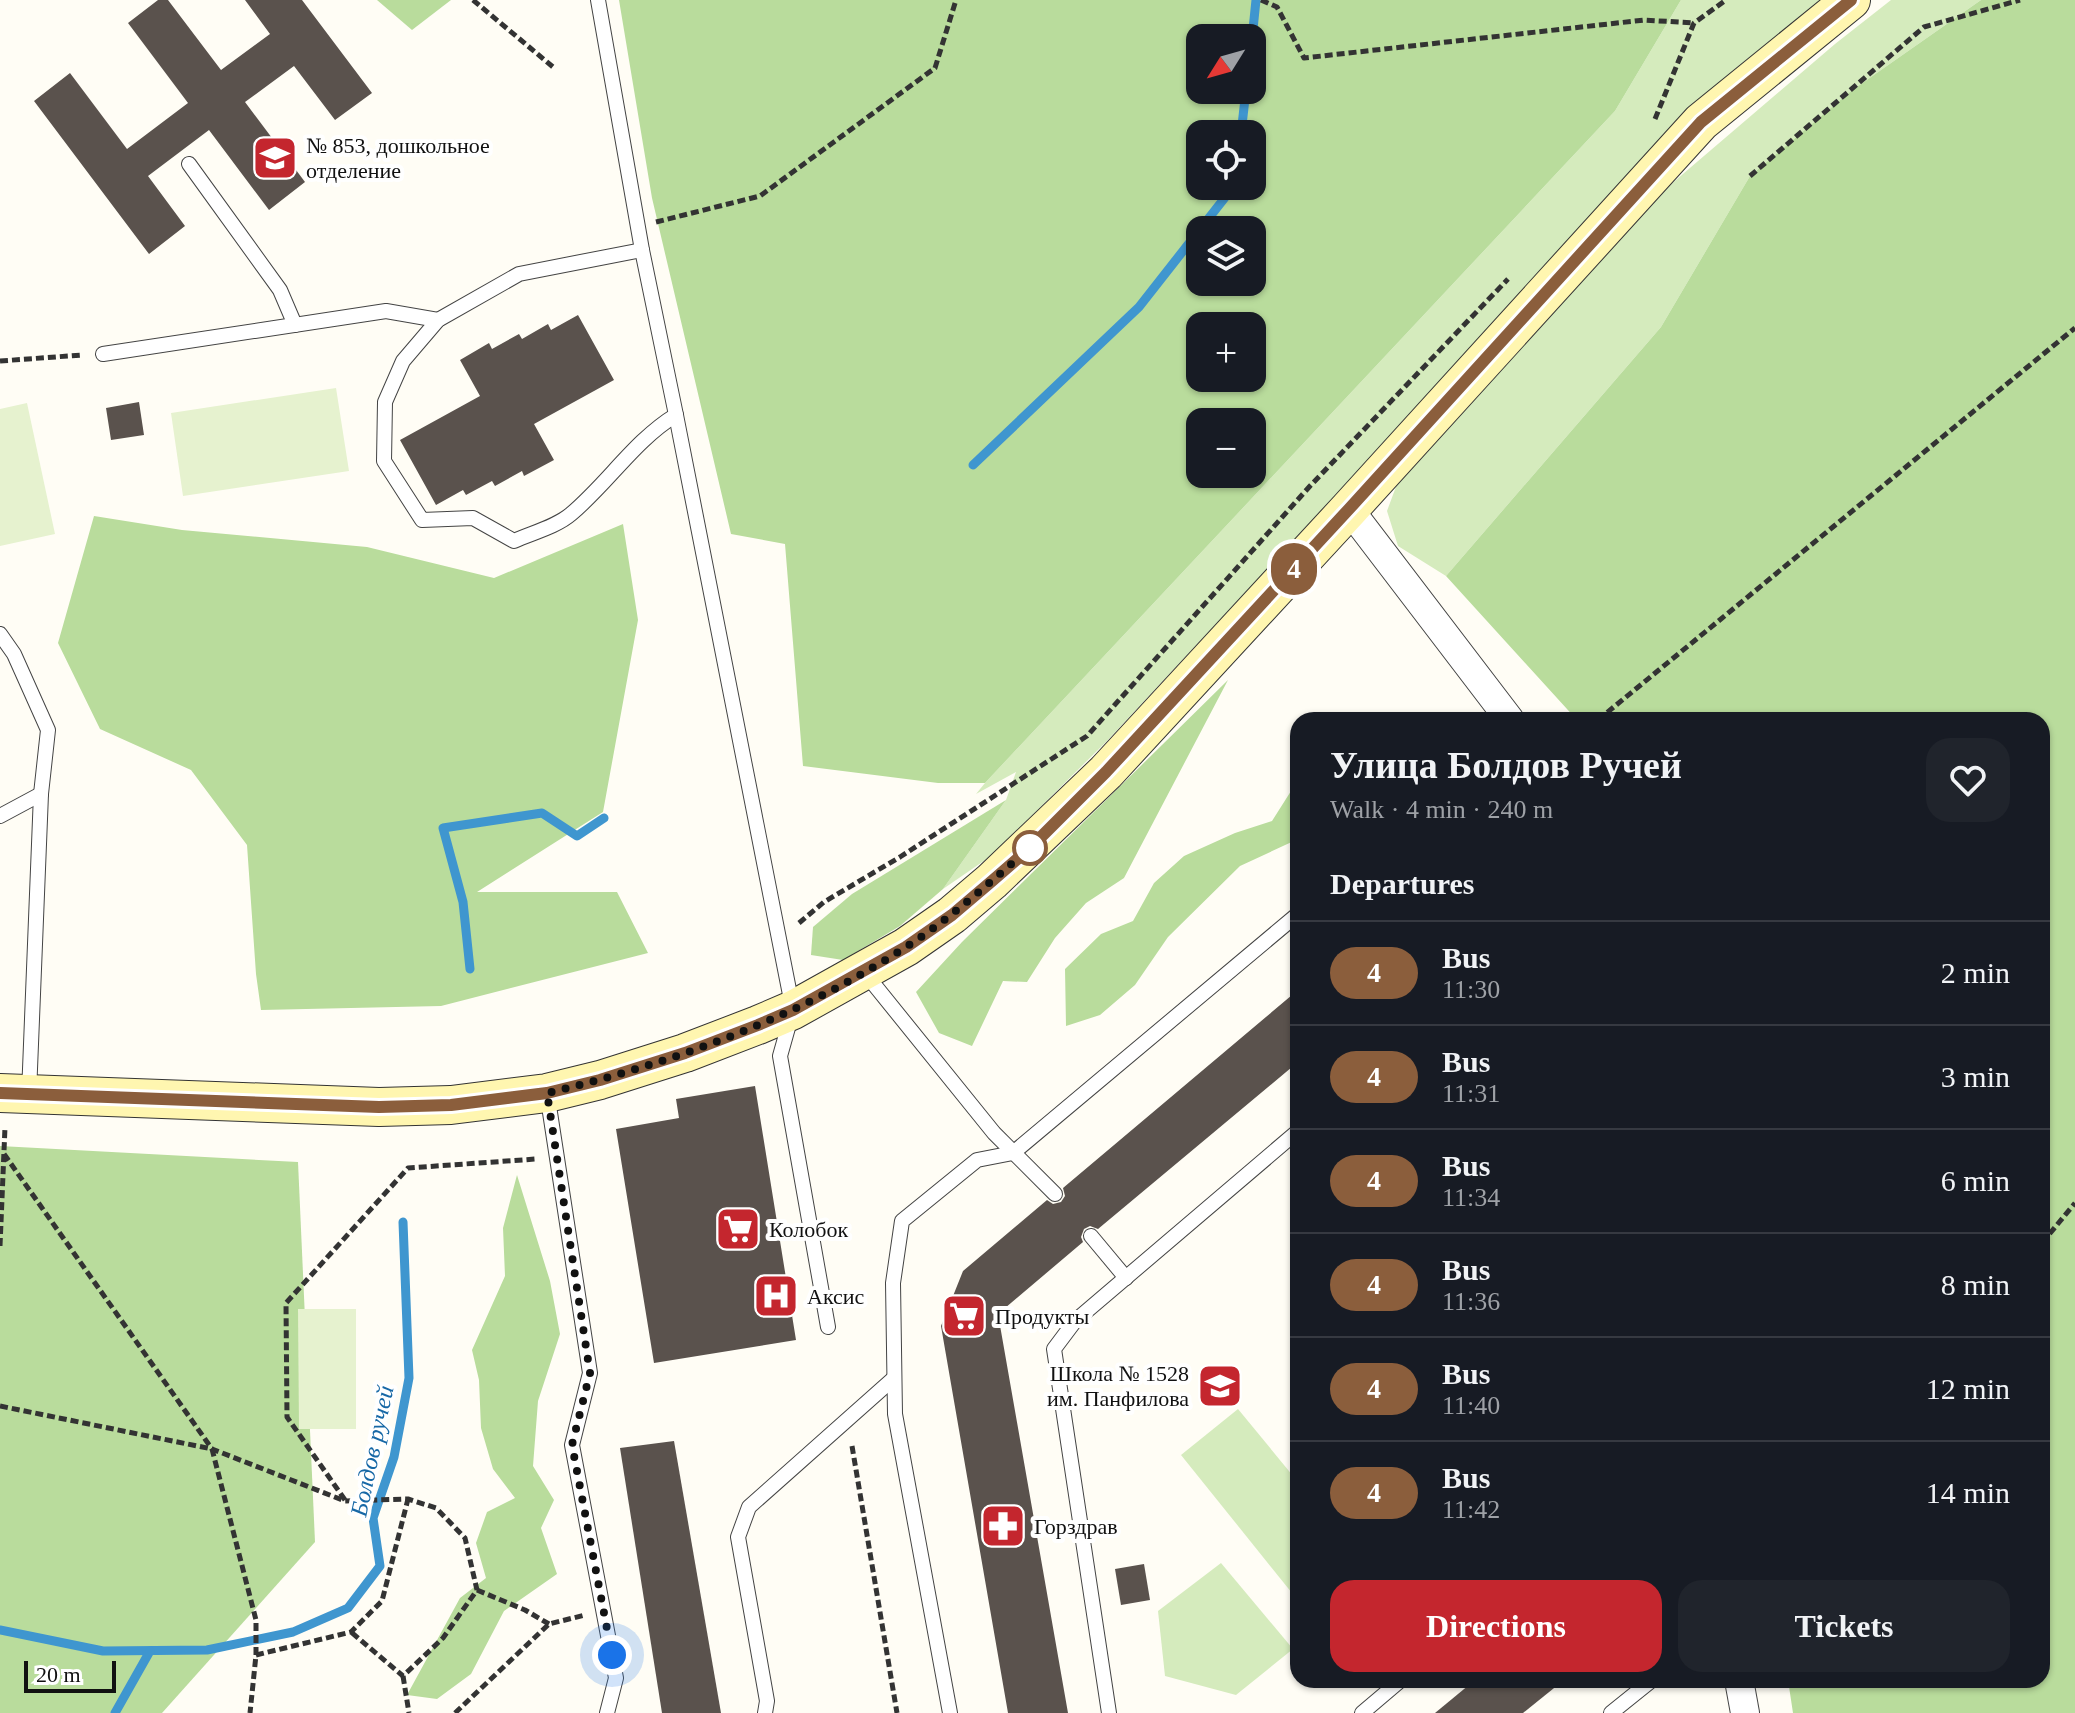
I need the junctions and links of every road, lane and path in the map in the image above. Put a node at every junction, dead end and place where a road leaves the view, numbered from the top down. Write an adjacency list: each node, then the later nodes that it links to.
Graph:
1 (473, 0): 9 (path)
2 (598, 0): 13 (lane)
3 (956, 0): 13 (path)
4 (1261, 0): 8 (path)
5 (1726, 0): 8 (path)
6 (1851, 0): 22 (street)
7 (2020, 0): 12 (path)
8 (1694, 23): 10 (path)
9 (553, 67)
10 (1651, 129)
11 (189, 164): 17 (lane)
12 (1750, 176)
13 (637, 227): 14 (lane)
14 (642, 250): 16 (lane); 21 (lane)
15 (1508, 279): 29 (path)
16 (438, 320): 17 (lane); 21 (lane)
17 (295, 325): 19 (lane)
18 (2075, 328): 25 (path)
19 (103, 354): 20 (path)
20 (0, 361)
21 (676, 415): 29 (lane)
22 (1349, 509): 24 (street); 30 (street)
23 (0, 634): 26 (lane)
24 (1504, 712)
25 (1608, 712)
26 (41, 794): 27 (lane); 33 (lane)
27 (0, 816)
28 (1290, 921): 35 (lane)
29 (778, 941): 31 (lane)
30 (864, 972): 31 (street); 35 (lane)
31 (793, 1010): 32 (street); 44 (lane)
32 (547, 1093): 33 (street); 37 (lane)
33 (12, 1094): 36 (path)
34 (1290, 1138): 43 (lane)
35 (1013, 1153): 38 (lane); 45 (lane)
36 (4, 1154): 42 (path); 48 (path)
37 (559, 1158): 50 (path); 52 (lane)
38 (1055, 1194)
39 (2075, 1203): 40 (path)
40 (2050, 1233)
41 (1091, 1236): 43 (lane)
42 (0, 1246)
43 (1126, 1278): 67 (lane)
44 (828, 1327)
45 (893, 1379): 47 (lane); 66 (lane)
46 (0, 1406): 48 (path)
47 (848, 1418): 64 (lane); 65 (path)
48 (212, 1449): 50 (path); 55 (path)
49 (408, 1499): 50 (path); 51 (path); 54 (path)
50 (345, 1501)
51 (477, 1590): 53 (path); 56 (path)
52 (603, 1610): 53 (path); 63 (lane)
53 (549, 1624): 62 (path)
54 (351, 1632): 55 (path); 56 (path)
55 (256, 1655): 60 (path)
56 (403, 1676): 61 (path)
57 (1392, 1688): 68 (lane)
58 (1639, 1688): 69 (lane)
59 (1740, 1688): 70 (street)
60 (250, 1713)
61 (409, 1713)
62 (455, 1713)
63 (607, 1713)
64 (765, 1713)
65 (897, 1713)
66 (950, 1713)
67 (1109, 1713)
68 (1362, 1713)
69 (1611, 1713)
70 (1745, 1713)

